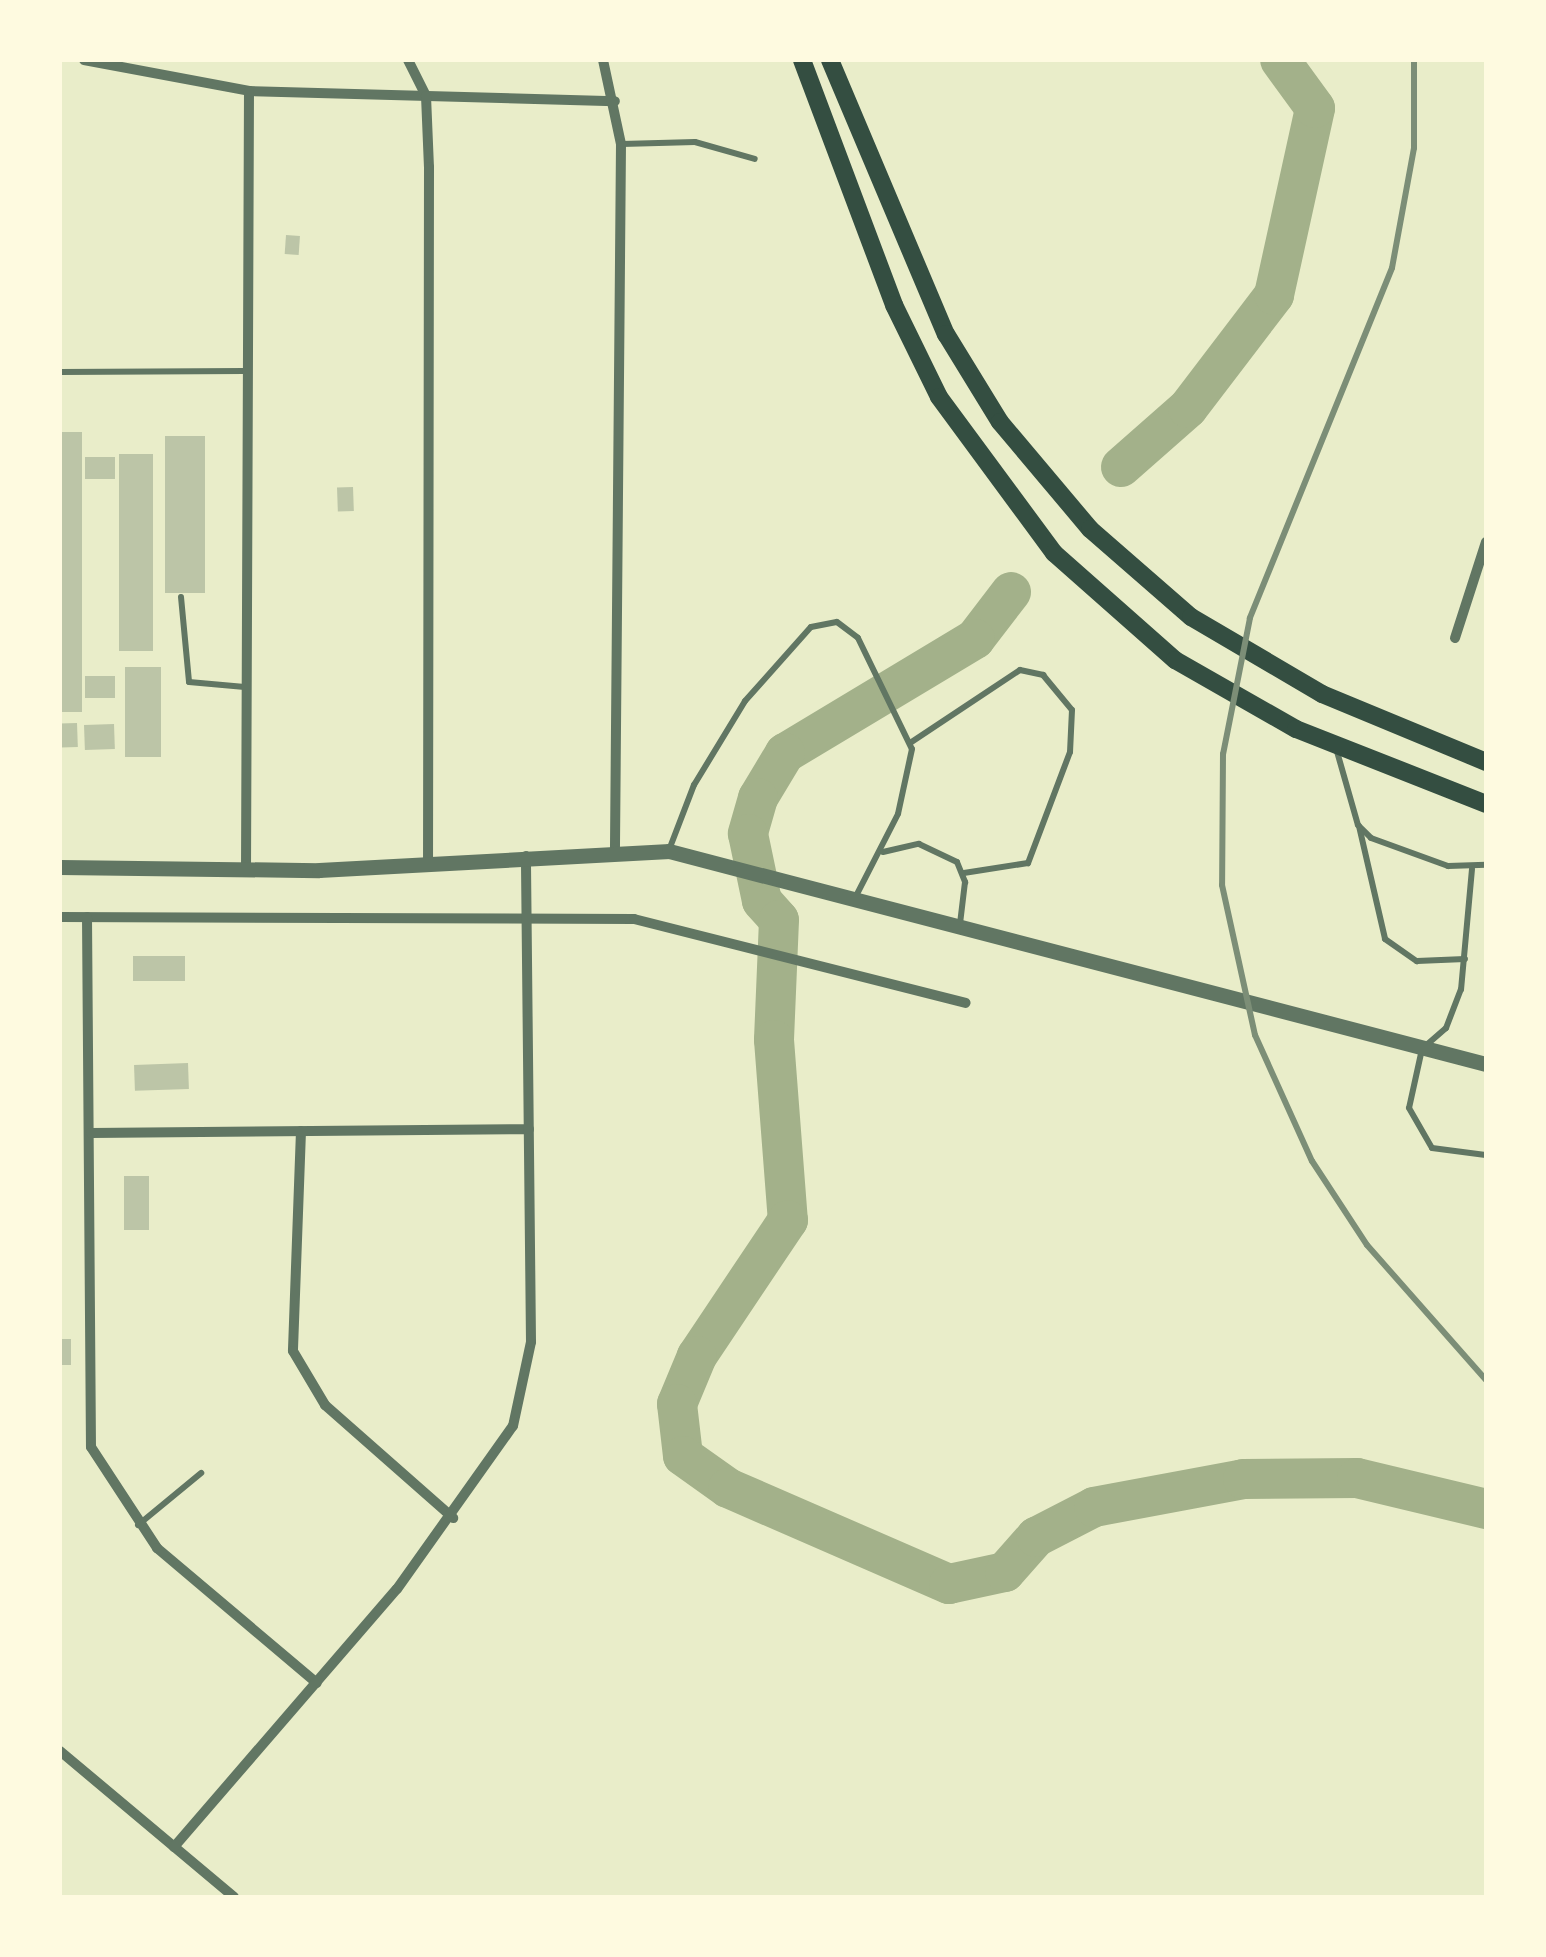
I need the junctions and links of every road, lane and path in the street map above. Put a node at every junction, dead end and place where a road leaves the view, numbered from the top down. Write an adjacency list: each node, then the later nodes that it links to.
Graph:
1 (84, 60): 6 (street)
2 (408, 60): 7 (street)
3 (603, 60): 8 (street)
4 (802, 60): 18 (main road)
5 (830, 60): 19 (main road)
6 (249, 91): 7 (street); 11 (street)
7 (426, 96): 8 (street); 26 (street)
8 (616, 101): 9 (street)
9 (621, 144): 10 (lane); 22 (street)
10 (755, 158)
11 (244, 371): 12 (lane); 16 (street)
12 (60, 372)
13 (1486, 542): 15 (street)
14 (182, 598): 16 (lane)
15 (1455, 638)
16 (244, 687): 30 (street)
17 (910, 742): 23 (lane); 24 (lane); 31 (lane)
18 (1335, 746): 20 (main road); 21 (lane)
19 (1486, 762)
20 (1486, 804)
21 (1358, 825): 29 (lane); 37 (lane)
22 (616, 848): 23 (street); 25 (street)
23 (669, 851): 32 (street)
24 (882, 852): 31 (lane); 32 (lane)
25 (526, 856): 26 (street); 33 (street)
26 (428, 865): 30 (street)
27 (1486, 865): 29 (lane)
28 (60, 868): 30 (street)
29 (1472, 868): 37 (lane)
30 (246, 871)
31 (964, 872): 36 (lane)
32 (856, 896): 36 (street)
33 (526, 916): 35 (street); 38 (street); 41 (street)
34 (60, 917): 35 (street)
35 (87, 917): 43 (street)
36 (960, 924): 39 (street)
37 (1466, 960): 39 (lane)
38 (966, 1003)
39 (1422, 1048): 40 (street); 44 (lane)
40 (1486, 1064)
41 (528, 1129): 42 (street); 46 (street)
42 (301, 1131): 43 (street); 46 (street)
43 (91, 1133): 47 (street)
44 (1486, 1156)
45 (201, 1473): 47 (lane)
46 (453, 1518): 48 (street)
47 (137, 1526): 48 (street)
48 (317, 1683): 50 (street)
49 (60, 1751): 50 (street)
50 (174, 1848): 51 (street)
51 (234, 1897)

